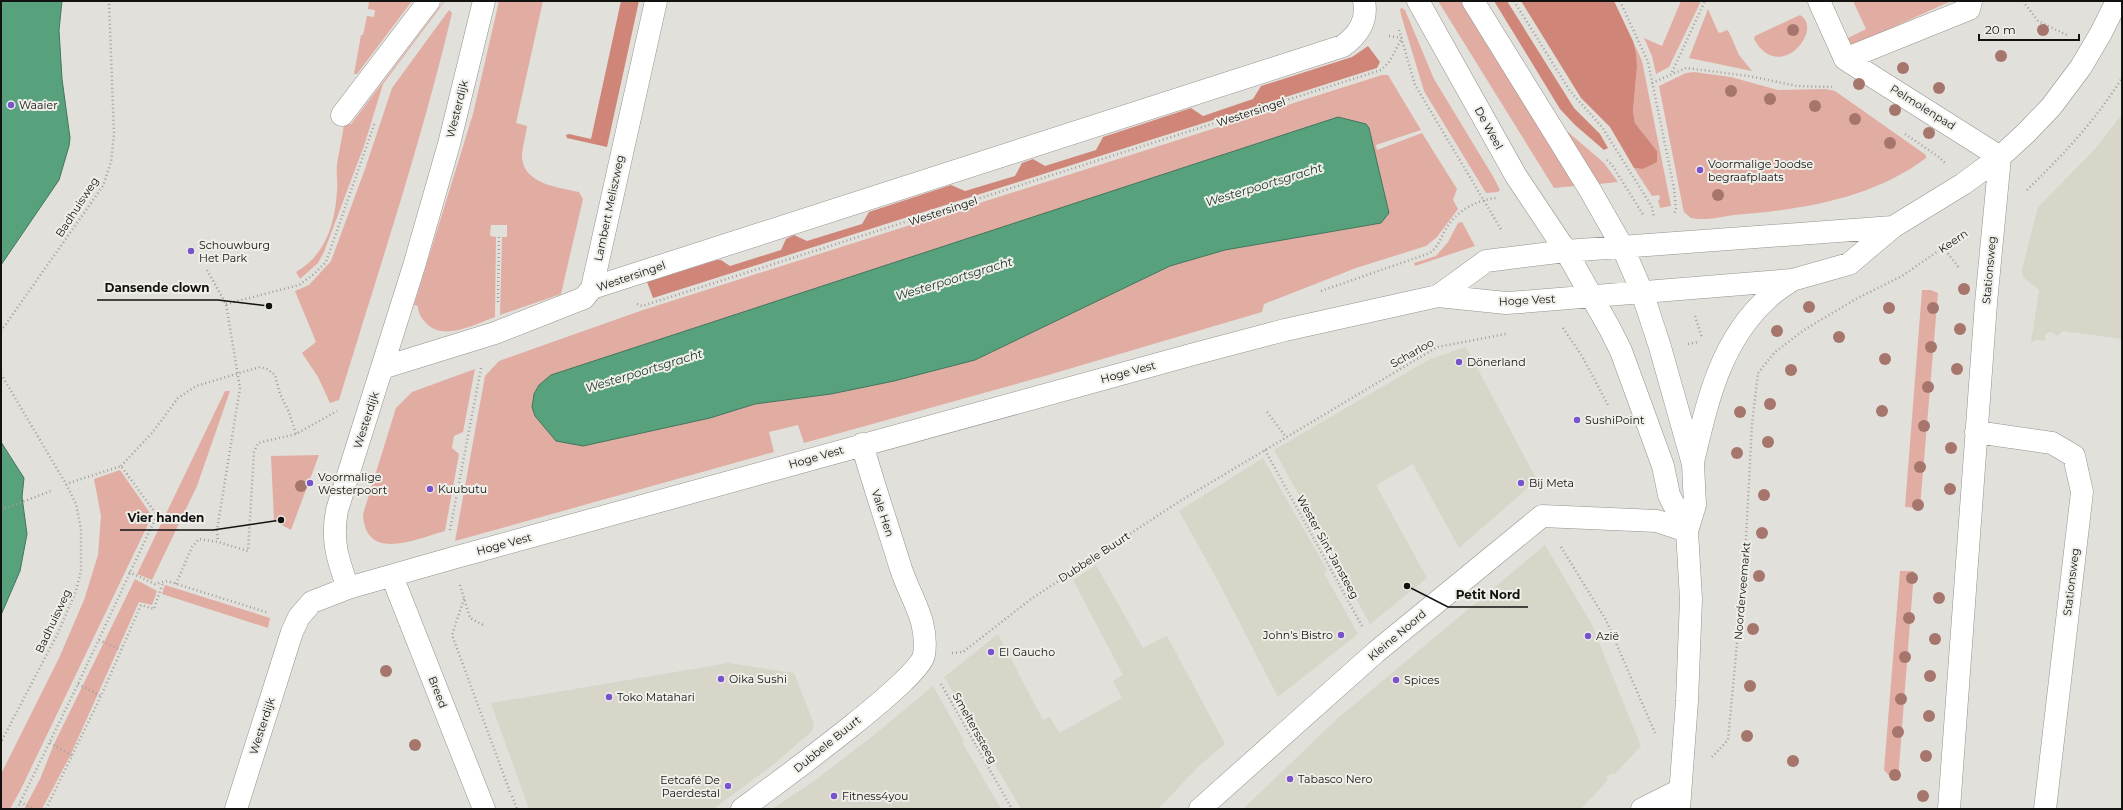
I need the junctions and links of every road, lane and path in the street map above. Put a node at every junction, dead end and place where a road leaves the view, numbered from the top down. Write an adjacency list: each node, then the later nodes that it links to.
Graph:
1 (109, 1): 41 (path, Badhuisweg)
2 (429, 1): 21 (street)
3 (484, 1): 45 (street, Westerdijk)
4 (656, 1): 34 (street, Lambert Meliszweg)
5 (1418, 1): 31 (street, De Weel)
6 (1473, 1): 30 (street)
7 (1514, 1): 29 (path)
8 (1620, 1): 19 (path)
9 (1705, 1): 17 (path)
10 (1819, 1): 16 (street)
11 (1971, 1): 16 (street)
12 (2023, 1): 15 (path)
13 (2117, 1): 15 (street)
14 (1364, 9): 34 (street, Westersingel)
15 (2092, 47): 24 (street)
16 (1845, 58): 24 (street, Pelmolenpad)
17 (1672, 73): 19 (path); 20 (path)
18 (2122, 78): 26 (path, Keern)
19 (1652, 83): 29 (path)
20 (1835, 87)
21 (342, 115)
22 (377, 116): 39 (path)
23 (1900, 130): 25 (path)
24 (2000, 156): 25 (street); 26 (street, Stationsweg)
25 (1963, 184): 27 (street)
26 (1994, 212): 47 (path, Keern); 50 (street, Stationsweg)
27 (1893, 227): 29 (street); 33 (street)
28 (499, 236): 43 (path)
29 (1662, 244): 30 (street)
30 (1623, 248): 31 (street, Hoge Vest); 35 (street)
31 (1566, 251): 37 (street, Hoge Vest); 38 (street, De Weel)
32 (207, 270): 39 (path)
33 (1792, 280): 35 (street); 54 (street)
34 (592, 288): 43 (street)
35 (1642, 292): 38 (street, Hoge Vest); 54 (street)
36 (1317, 295): 40 (path, Westersingel)
37 (1438, 296): 38 (street, Hoge Vest); 52 (street, Hoge Vest)
38 (1592, 296): 60 (street)
39 (226, 304): 46 (path)
40 (635, 304)
41 (1, 331)
42 (1514, 332): 51 (path, Scharloo)
43 (495, 333): 45 (street)
44 (482, 364): 62 (path)
45 (382, 368): 67 (street, Westerdijk)
46 (237, 373): 55 (path); 61 (path); 61 (path)
47 (1758, 373): 80 (path, Noorderveemarkt)
48 (1, 374): 56 (path, Badhuisweg)
49 (1267, 412): 51 (path)
50 (1976, 432): 92 (street, Stationsweg); 93 (street, Stationsweg)
51 (1286, 437): 53 (path, Scharloo)
52 (862, 444): 62 (street, Hoge Vest); 73 (street, Vale Hen)
53 (1265, 450): 72 (path, Wester Sint Jansteeg); 73 (path, Dubbele Buurt)
54 (1693, 464): 60 (street)
55 (121, 466): 56 (path); 63 (path)
56 (66, 484): 77 (path, Badhuisweg)
57 (52, 492): 58 (path)
58 (1, 510)
59 (1542, 516): 60 (street); 72 (street, Kleine Noord); 76 (path)
60 (1687, 531): 80 (street)
61 (218, 542): 66 (path)
62 (453, 558): 64 (street, Hoge Vest)
63 (130, 572): 65 (path); 70 (path)
64 (392, 576): 67 (street, Hoge Vest); 86 (street, Breed)
65 (164, 582): 66 (path); 71 (path)
66 (176, 584): 69 (path)
67 (348, 588): 69 (street, Westerdijk)
68 (485, 626): 87 (path)
69 (292, 632): 85 (street, Westerdijk)
70 (99, 640): 71 (path); 74 (path)
71 (121, 650): 75 (path)
72 (1376, 652): 90 (street, Kleine Noord)
73 (924, 656): 88 (street, Dubbele Buurt); 89 (path, Smelterssteeg)
74 (78, 684): 75 (path); 78 (path)
75 (101, 696): 79 (path)
76 (1658, 740)
77 (1, 742)
78 (50, 743): 79 (path); 81 (path)
79 (73, 756): 84 (path)
80 (1680, 800): 91 (street)
81 (20, 802): 82 (path); 83 (path)
82 (17, 809)
83 (34, 809)
84 (46, 809)
85 (236, 809)
86 (484, 809)
87 (517, 809)
88 (742, 809)
89 (1012, 809)
90 (1200, 809)
91 (1642, 809)
92 (1950, 809)
93 (2045, 809)

